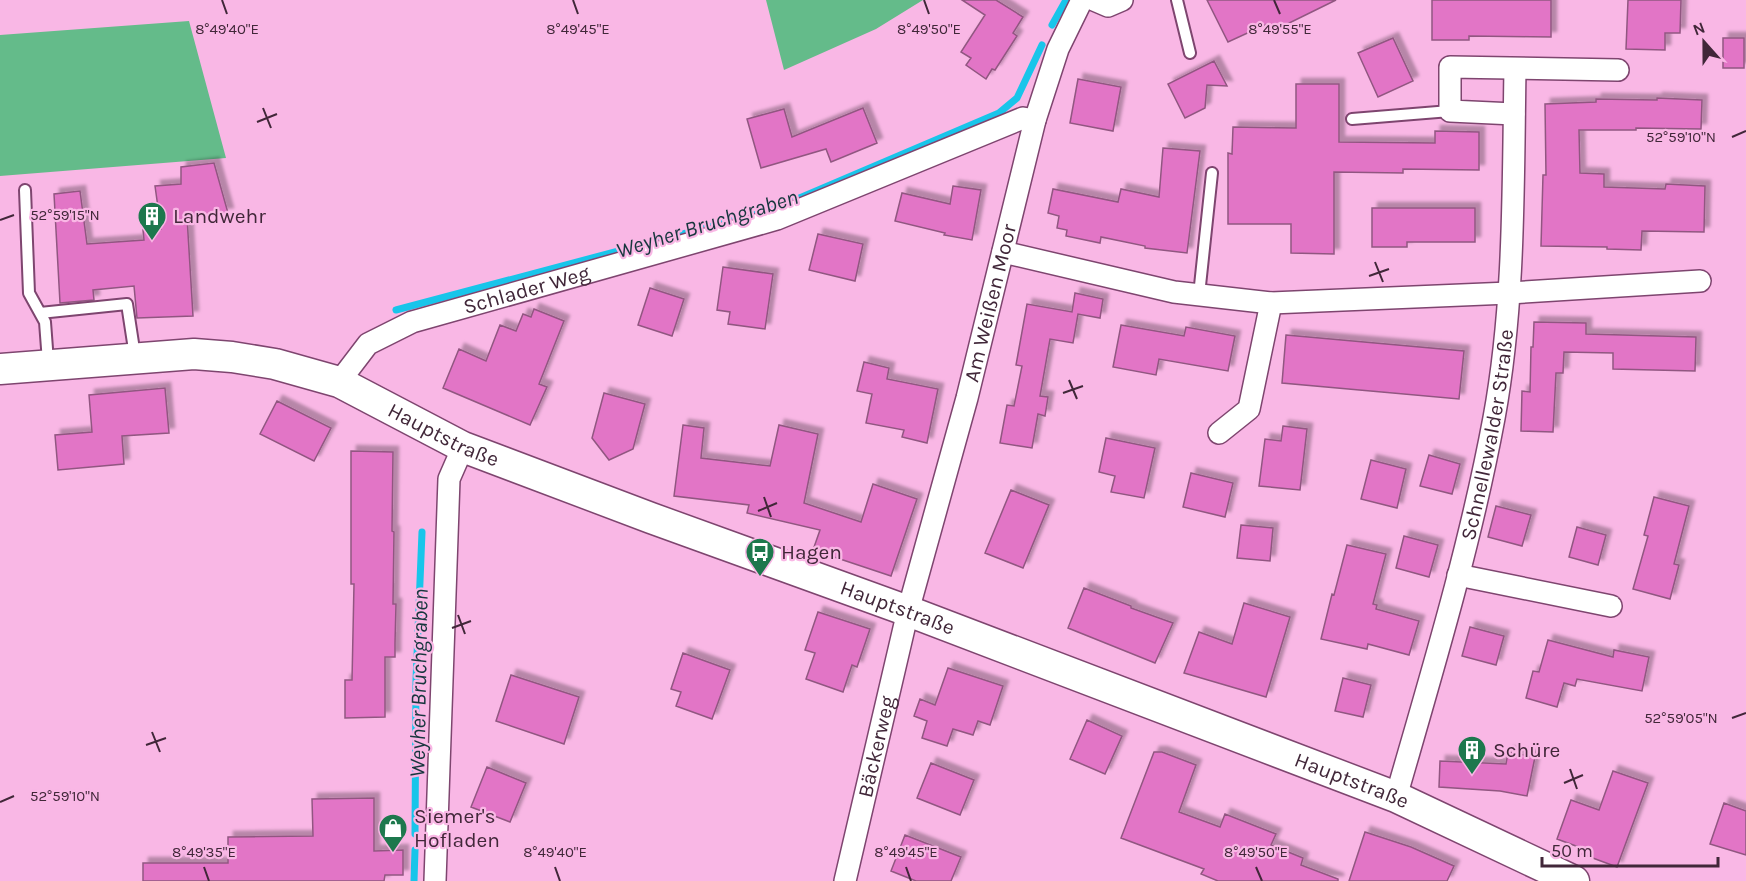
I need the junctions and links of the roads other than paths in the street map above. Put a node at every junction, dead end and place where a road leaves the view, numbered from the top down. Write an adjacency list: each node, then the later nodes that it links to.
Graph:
1 (1082, 0): 11 (street, Am Weißen Moor)
2 (1094, 0): 3 (street)
3 (1122, 0)
4 (1177, 0): 5 (lane)
5 (1190, 53)
6 (1515, 69): 7 (street); 8 (street); 9 (street, Schnellewalder Straße)
7 (1618, 70)
8 (1449, 111): 9 (street); 10 (lane)
9 (1514, 114): 16 (street, Schnellewalder Straße)
10 (1352, 119)
11 (1035, 120): 14 (street, Am Weißen Moor); 23 (street, Schlader Weg)
12 (1212, 173): 17 (lane)
13 (25, 190): 19 (lane)
14 (1003, 252): 17 (street); 28 (street, Am Weißen Moor)
15 (1700, 281): 16 (street)
16 (1509, 293): 18 (street); 26 (street, Schnellewalder Straße)
17 (1199, 295): 18 (street)
18 (1271, 303): 24 (street)
19 (40, 313): 20 (lane); 21 (lane)
20 (135, 359): 21 (main road, Hauptstraße); 23 (main road, Hauptstraße)
21 (48, 365): 22 (main road, Hauptstraße)
22 (0, 369)
23 (339, 382): 25 (main road, Hauptstraße)
24 (1219, 433)
25 (463, 447): 28 (main road, Hauptstraße); 30 (street)
26 (1458, 575): 27 (street); 29 (street, Schnellewalder Straße)
27 (1611, 606)
28 (908, 611): 29 (main road, Hauptstraße); 31 (street, Bäckerweg)
29 (1396, 798): 32 (main road, Hauptstraße)
30 (435, 881)
31 (845, 881)
32 (1574, 881)

